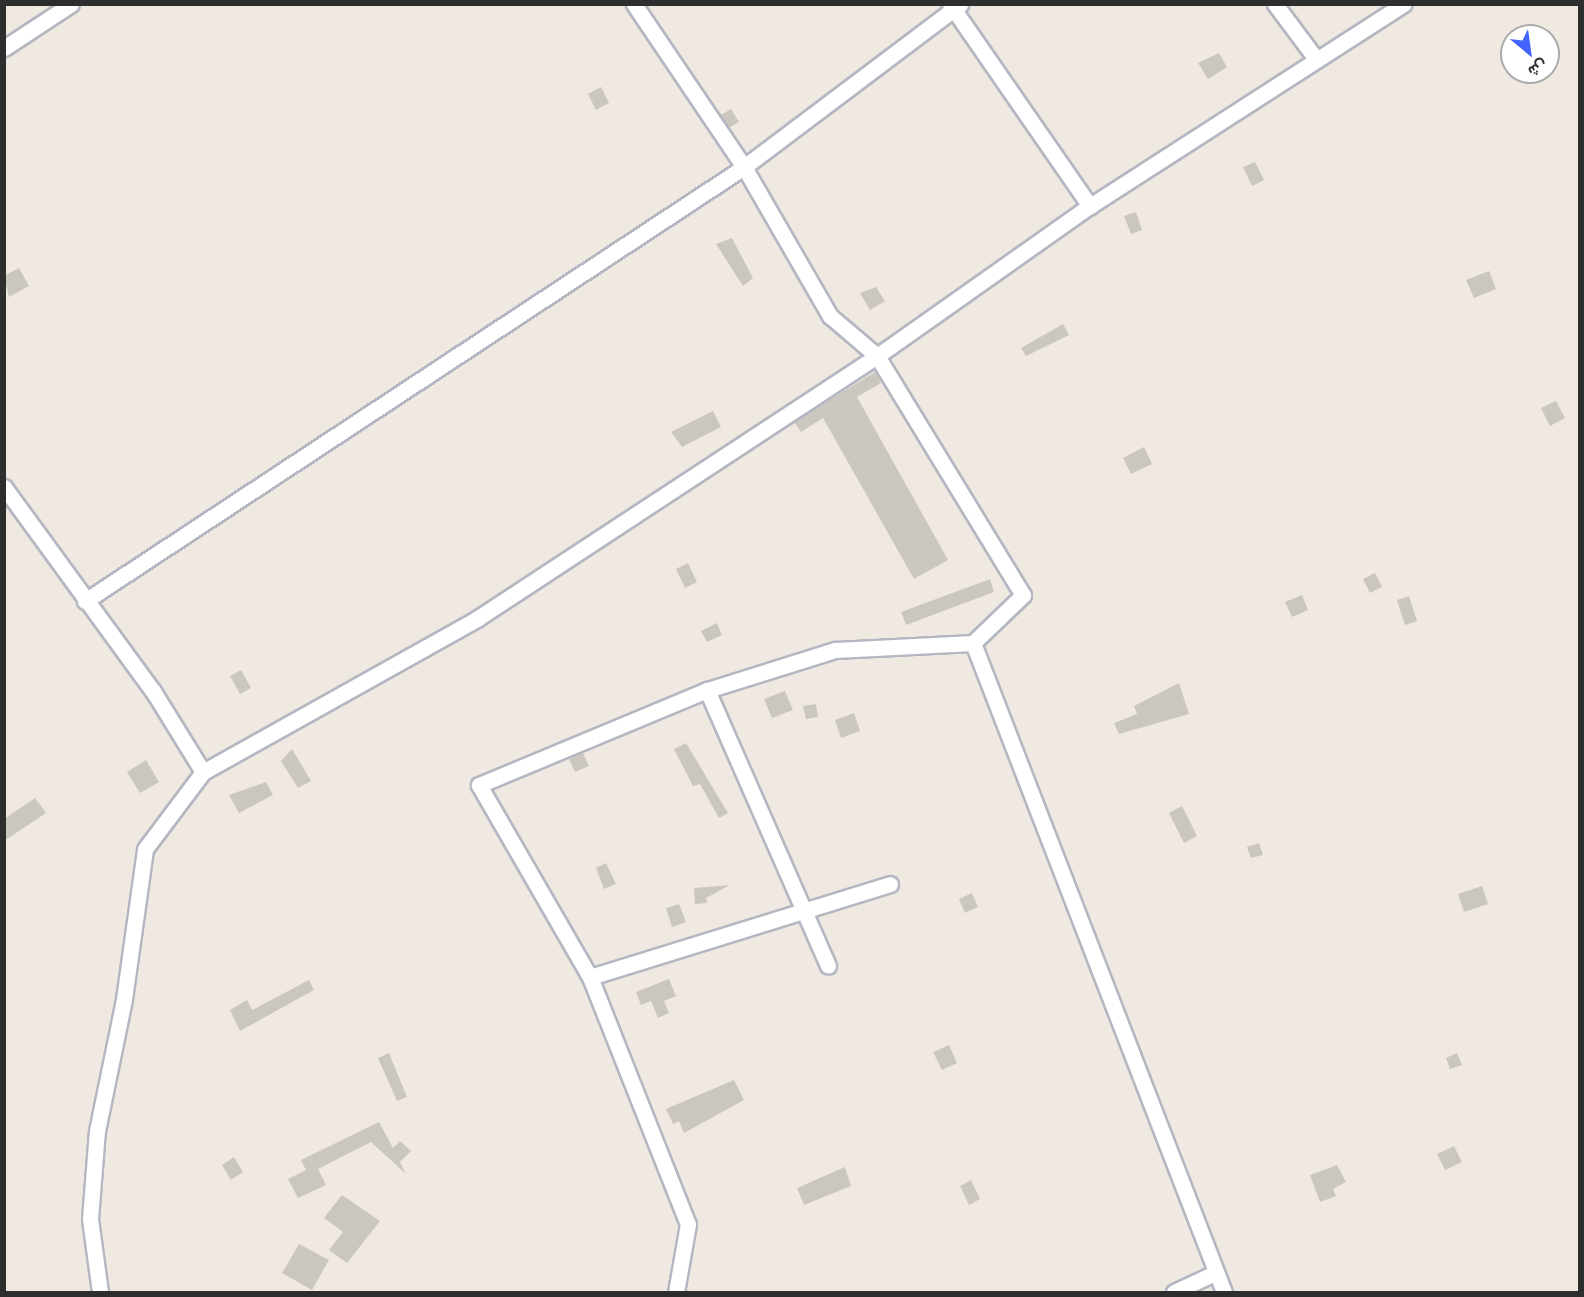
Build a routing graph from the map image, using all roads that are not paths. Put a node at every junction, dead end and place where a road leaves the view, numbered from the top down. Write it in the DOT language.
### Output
graph roads {
  1 [pos="71,4"];
  2 [pos="634,4"];
  3 [pos="1275,4"];
  4 [pos="1404,4"];
  5 [pos="954,6"];
  6 [pos="4,48"];
  7 [pos="1316,59"];
  8 [pos="744,167"];
  9 [pos="1090,206"];
  10 [pos="877,356"];
  11 [pos="4,488"];
  12 [pos="85,601"];
  13 [pos="973,643"];
  14 [pos="707,690"];
  15 [pos="203,772"];
  16 [pos="890,884"];
  17 [pos="800,912"];
  18 [pos="828,966"];
  19 [pos="590,977"];
  20 [pos="1215,1273"];
  21 [pos="99,1293"];
  22 [pos="676,1293"];
  23 [pos="1174,1293"];
  24 [pos="1224,1293"];
  1 -- 6 [label="street"];
  2 -- 8 [label="street"];
  3 -- 7 [label="street"];
  4 -- 7 [label="street"];
  5 -- 8 [label="street"];
  5 -- 9 [label="street"];
  7 -- 9 [label="street"];
  8 -- 10 [label="street"];
  8 -- 12 [label="street"];
  9 -- 10 [label="street"];
  10 -- 13 [label="street"];
  10 -- 15 [label="street"];
  11 -- 12 [label="street"];
  12 -- 15 [label="street"];
  13 -- 14 [label="street"];
  13 -- 20 [label="street"];
  14 -- 17 [label="street"];
  14 -- 19 [label="street"];
  15 -- 21 [label="street"];
  16 -- 17 [label="street"];
  17 -- 18 [label="street"];
  17 -- 19 [label="street"];
  19 -- 22 [label="street"];
  20 -- 23 [label="street"];
  20 -- 24 [label="street"];
}
